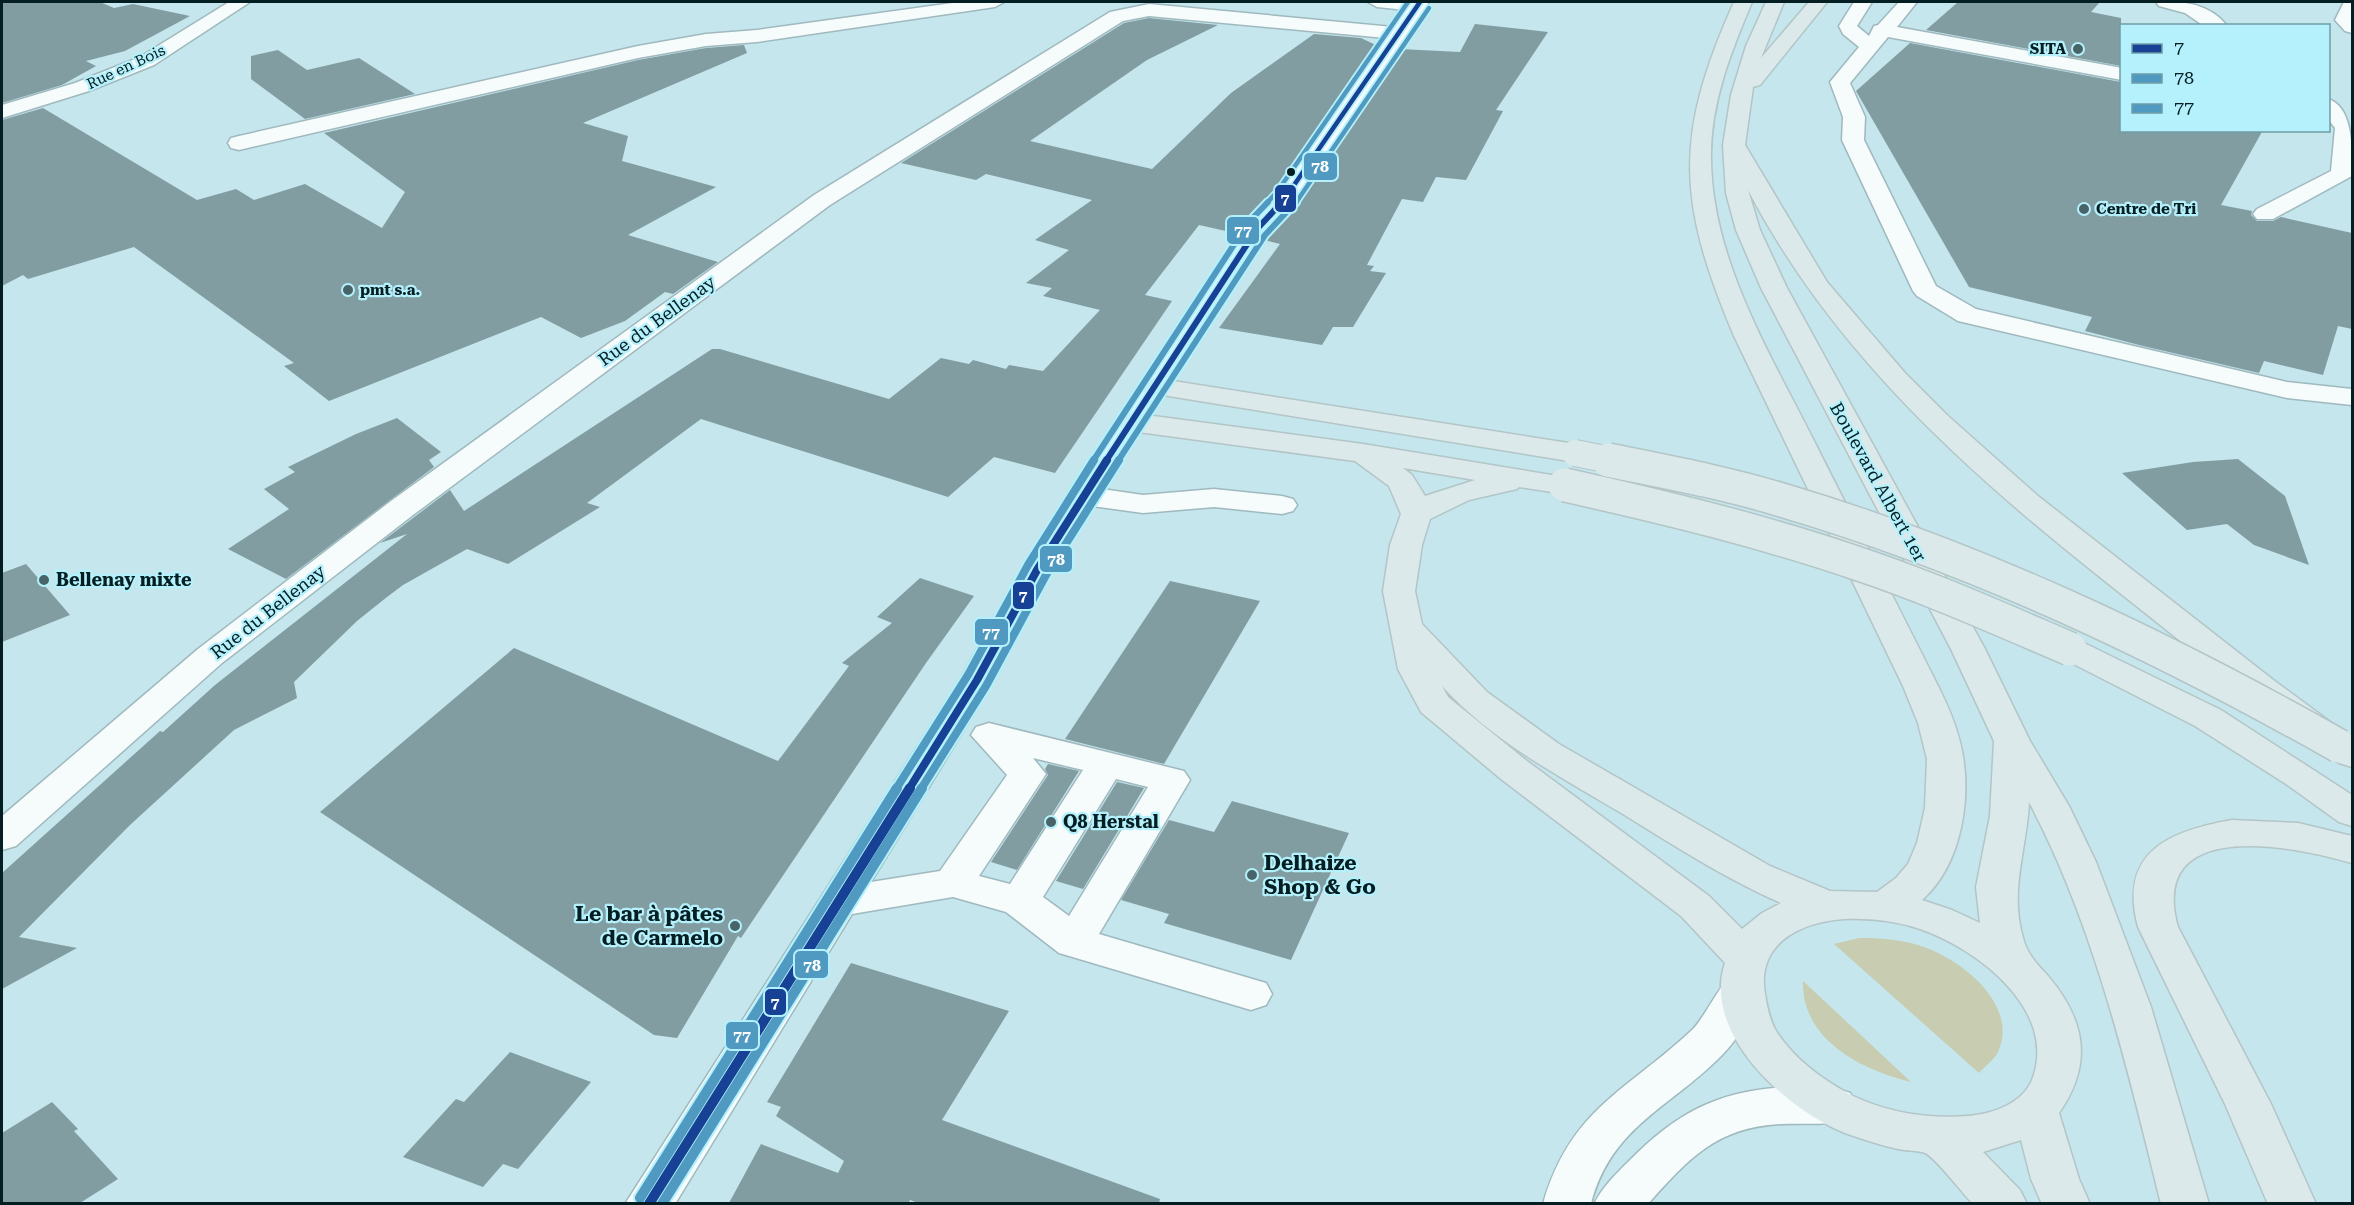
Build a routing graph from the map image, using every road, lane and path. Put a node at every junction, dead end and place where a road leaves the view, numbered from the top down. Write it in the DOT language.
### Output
graph roads {
  1 [pos="241,2"];
  2 [pos="995,2"];
  3 [pos="1377,2"];
  4 [pos="1775,2"];
  5 [pos="1818,2"];
  6 [pos="1863,2"];
  7 [pos="1908,2"];
  8 [pos="2165,2"];
  9 [pos="1419,3"];
  10 [pos="2352,3"];
  11 [pos="1740,4"];
  12 [pos="2215,24"];
  13 [pos="2352,27"];
  14 [pos="1398,33"];
  15 [pos="1875,37"];
  16 [pos="2120,74"];
  17 [pos="1743,91"];
  18 [pos="2330,107"];
  19 [pos="2,112"];
  20 [pos="239,143"];
  21 [pos="1736,144"];
  22 [pos="2347,182"];
  23 [pos="2265,214"];
  24 [pos="1154,386"];
  25 [pos="2352,397"];
  26 [pos="1131,422"];
  27 [pos="1363,453"];
  28 [pos="1532,479"];
  29 [pos="1083,496"];
  30 [pos="1282,505"];
  31 [pos="1416,514"];
  32 [pos="1407,627"];
  33 [pos="948,725"];
  34 [pos="993,736"];
  35 [pos="2012,741"];
  36 [pos="2346,751"];
  37 [pos="1106,764"];
  38 [pos="2352,813"];
  39 [pos="2,837"];
  40 [pos="2352,849"];
  41 [pos="954,883"];
  42 [pos="1020,901"];
  43 [pos="837,903"];
  44 [pos="1824,905"];
  45 [pos="1886,906"];
  46 [pos="1074,942"];
  47 [pos="2014,966"];
  48 [pos="1744,975"];
  49 [pos="1251,994"];
  50 [pos="1834,1106"];
  51 [pos="2035,1109"];
  52 [pos="1939,1136"];
  53 [pos="649,1203"];
  54 [pos="1567,1203"];
  55 [pos="1618,1203"];
  56 [pos="2003,1203"];
  57 [pos="2066,1203"];
  58 [pos="2185,1203"];
  59 [pos="2292,1203"];
  1 -- 19 [label="street, Rue en Bois"];
  2 -- 20 [label="street"];
  3 -- 9 [label="street"];
  4 -- 17 [label="main road, Boulevard Albert 1er"];
  5 -- 17 [label="main road"];
  6 -- 15 [label="street"];
  7 -- 15 [label="street"];
  8 -- 12 [label="street"];
  9 -- 14 [label="street"];
  10 -- 13 [label="street"];
  11 -- 45 [label="main road"];
  14 -- 24 [label="street"];
  14 -- 39 [label="street, Rue du Bellenay"];
  15 -- 16 [label="street"];
  15 -- 25 [label="street"];
  17 -- 21 [label="main road, Boulevard Albert 1er"];
  18 -- 22 [label="street"];
  21 -- 35 [label="main road, Boulevard Albert 1er"];
  21 -- 36 [label="main road, bridge"];
  22 -- 23 [label="street"];
  24 -- 26 [label="street"];
  24 -- 36 [label="main road, bridge"];
  26 -- 27 [label="main road"];
  26 -- 29 [label="street"];
  27 -- 28 [label="main road"];
  27 -- 31 [label="main road"];
  28 -- 31 [label="main road"];
  28 -- 38 [label="main road, bridge"];
  29 -- 30 [label="street"];
  29 -- 33 [label="street"];
  31 -- 32 [label="main road"];
  32 -- 44 [label="main road"];
  32 -- 48 [label="main road"];
  33 -- 34 [label="street"];
  33 -- 43 [label="street"];
  34 -- 37 [label="street"];
  34 -- 41 [label="street"];
  35 -- 47 [label="main road, Boulevard Albert 1er"];
  35 -- 58 [label="main road"];
  37 -- 42 [label="street"];
  37 -- 46 [label="street"];
  40 -- 59 [label="main road"];
  41 -- 42 [label="street"];
  41 -- 43 [label="street"];
  42 -- 46 [label="street"];
  43 -- 53 [label="street"];
  44 -- 45 [label="main road, Boulevard Albert 1er"];
  44 -- 48 [label="main road, Boulevard Albert 1er"];
  45 -- 47 [label="main road, Boulevard Albert 1er"];
  46 -- 49 [label="street"];
  47 -- 51 [label="main road, Boulevard Albert 1er"];
  48 -- 50 [label="main road, Boulevard Albert 1er"];
  48 -- 54 [label="street"];
  50 -- 52 [label="main road, Boulevard Albert 1er"];
  50 -- 55 [label="street"];
  51 -- 52 [label="main road, Boulevard Albert 1er"];
  51 -- 57 [label="main road"];
  52 -- 56 [label="main road"];
}
